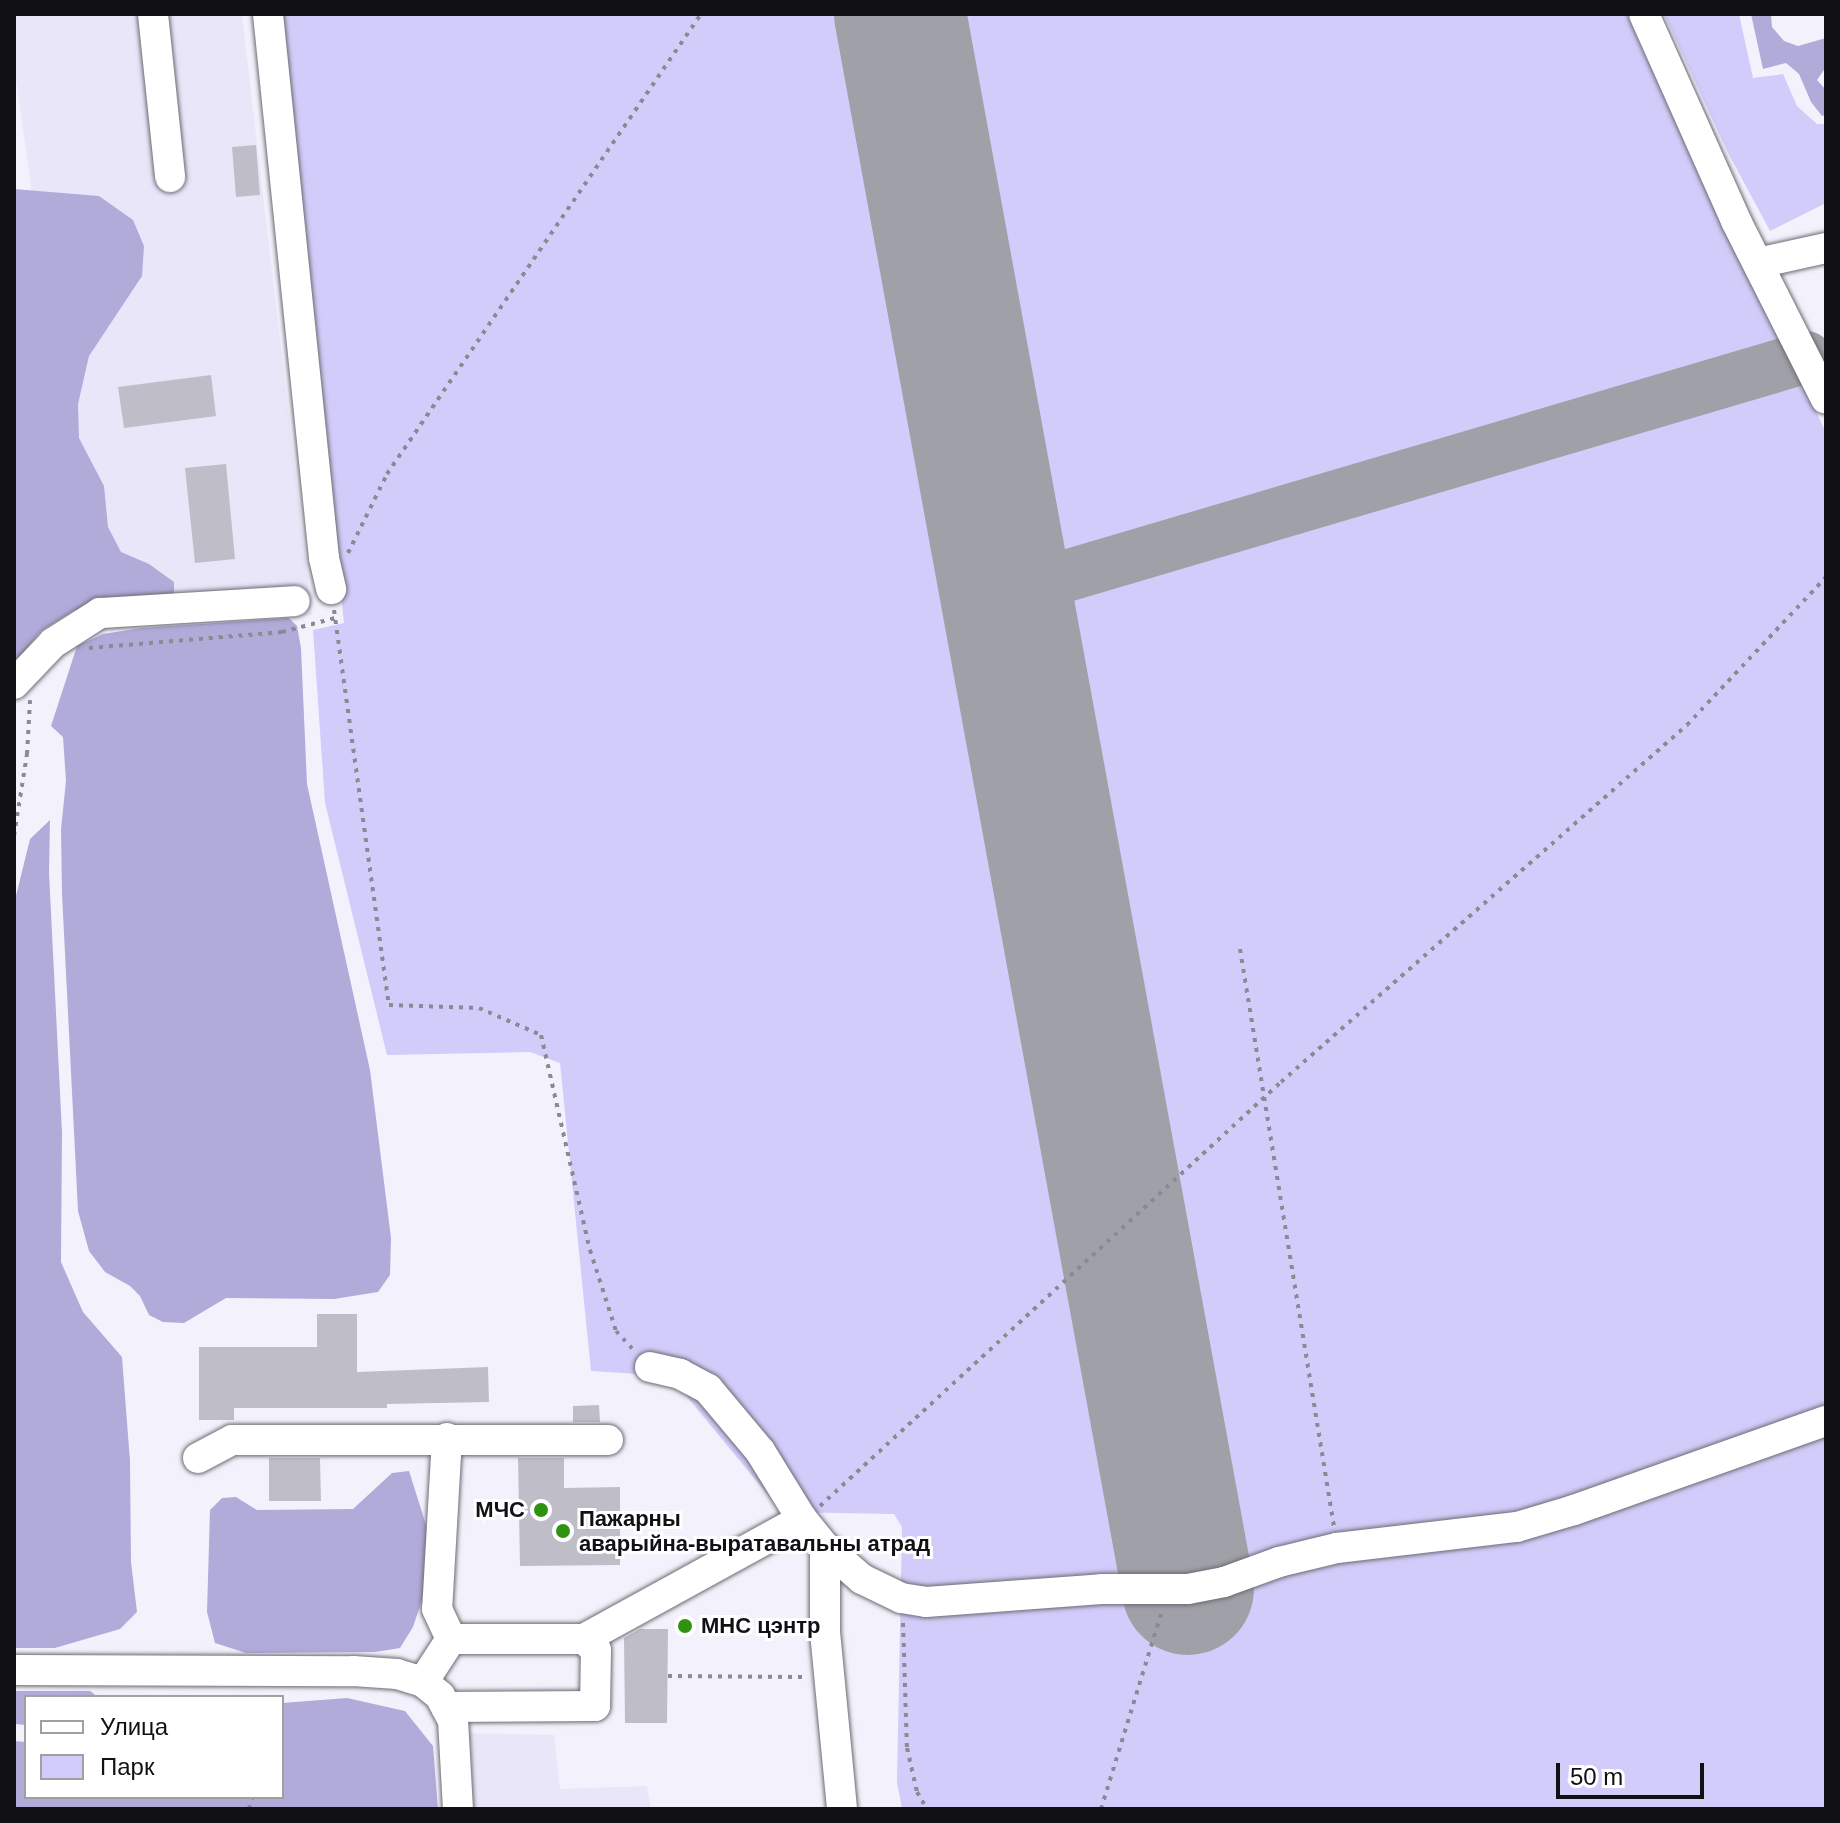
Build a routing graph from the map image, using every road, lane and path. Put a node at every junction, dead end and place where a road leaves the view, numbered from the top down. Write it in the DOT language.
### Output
graph roads {
  1 [pos="153,14"];
  2 [pos="268,14"];
  3 [pos="701,14"];
  4 [pos="1644,14"];
  5 [pos="170,177"];
  6 [pos="1826,248"];
  7 [pos="1758,263"];
  8 [pos="1823,381"];
  9 [pos="1826,577"];
  10 [pos="295,601"];
  11 [pos="333,604"];
  12 [pos="71,631"];
  13 [pos="22,691"];
  14 [pos="14,836"];
  15 [pos="1240,949"];
  16 [pos="1263,1099"];
  17 [pos="650,1367"];
  18 [pos="1826,1421"];
  19 [pos="447,1438"];
  20 [pos="608,1440"];
  21 [pos="198,1458"];
  22 [pos="802,1519"];
  23 [pos="825,1547"];
  24 [pos="1337,1548"];
  25 [pos="1169,1589"];
  26 [pos="901,1598"];
  27 [pos="451,1639"];
  28 [pos="584,1639"];
  29 [pos="14,1670"];
  30 [pos="668,1676"];
  31 [pos="829,1678"];
  32 [pos="423,1682"];
  33 [pos="446,1707"];
  34 [pos="458,1809"];
  35 [pos="842,1809"];
  36 [pos="927,1809"];
  37 [pos="1101,1809"];
  1 -- 5 [label="street"];
  2 -- 11 [label="street"];
  3 -- 11 [label="path"];
  4 -- 7 [label="street"];
  6 -- 7 [label="street"];
  7 -- 8 [label="street"];
  9 -- 16 [label="path"];
  10 -- 12 [label="street"];
  11 -- 12 [label="path"];
  11 -- 17 [label="path"];
  12 -- 13 [label="street"];
  13 -- 14 [label="path"];
  15 -- 16 [label="path"];
  16 -- 22 [label="path"];
  16 -- 24 [label="path"];
  17 -- 22 [label="street"];
  18 -- 24 [label="street"];
  19 -- 20 [label="street"];
  19 -- 21 [label="street"];
  19 -- 27 [label="street"];
  22 -- 23 [label="street"];
  22 -- 28 [label="street"];
  23 -- 26 [label="street"];
  23 -- 31 [label="street"];
  24 -- 25 [label="street"];
  25 -- 26 [label="street"];
  25 -- 37 [label="path"];
  26 -- 36 [label="path"];
  27 -- 28 [label="street"];
  27 -- 32 [label="street"];
  28 -- 33 [label="street"];
  29 -- 32 [label="street"];
  30 -- 31 [label="path"];
  31 -- 35 [label="street"];
  32 -- 33 [label="street"];
  33 -- 34 [label="street"];
}
